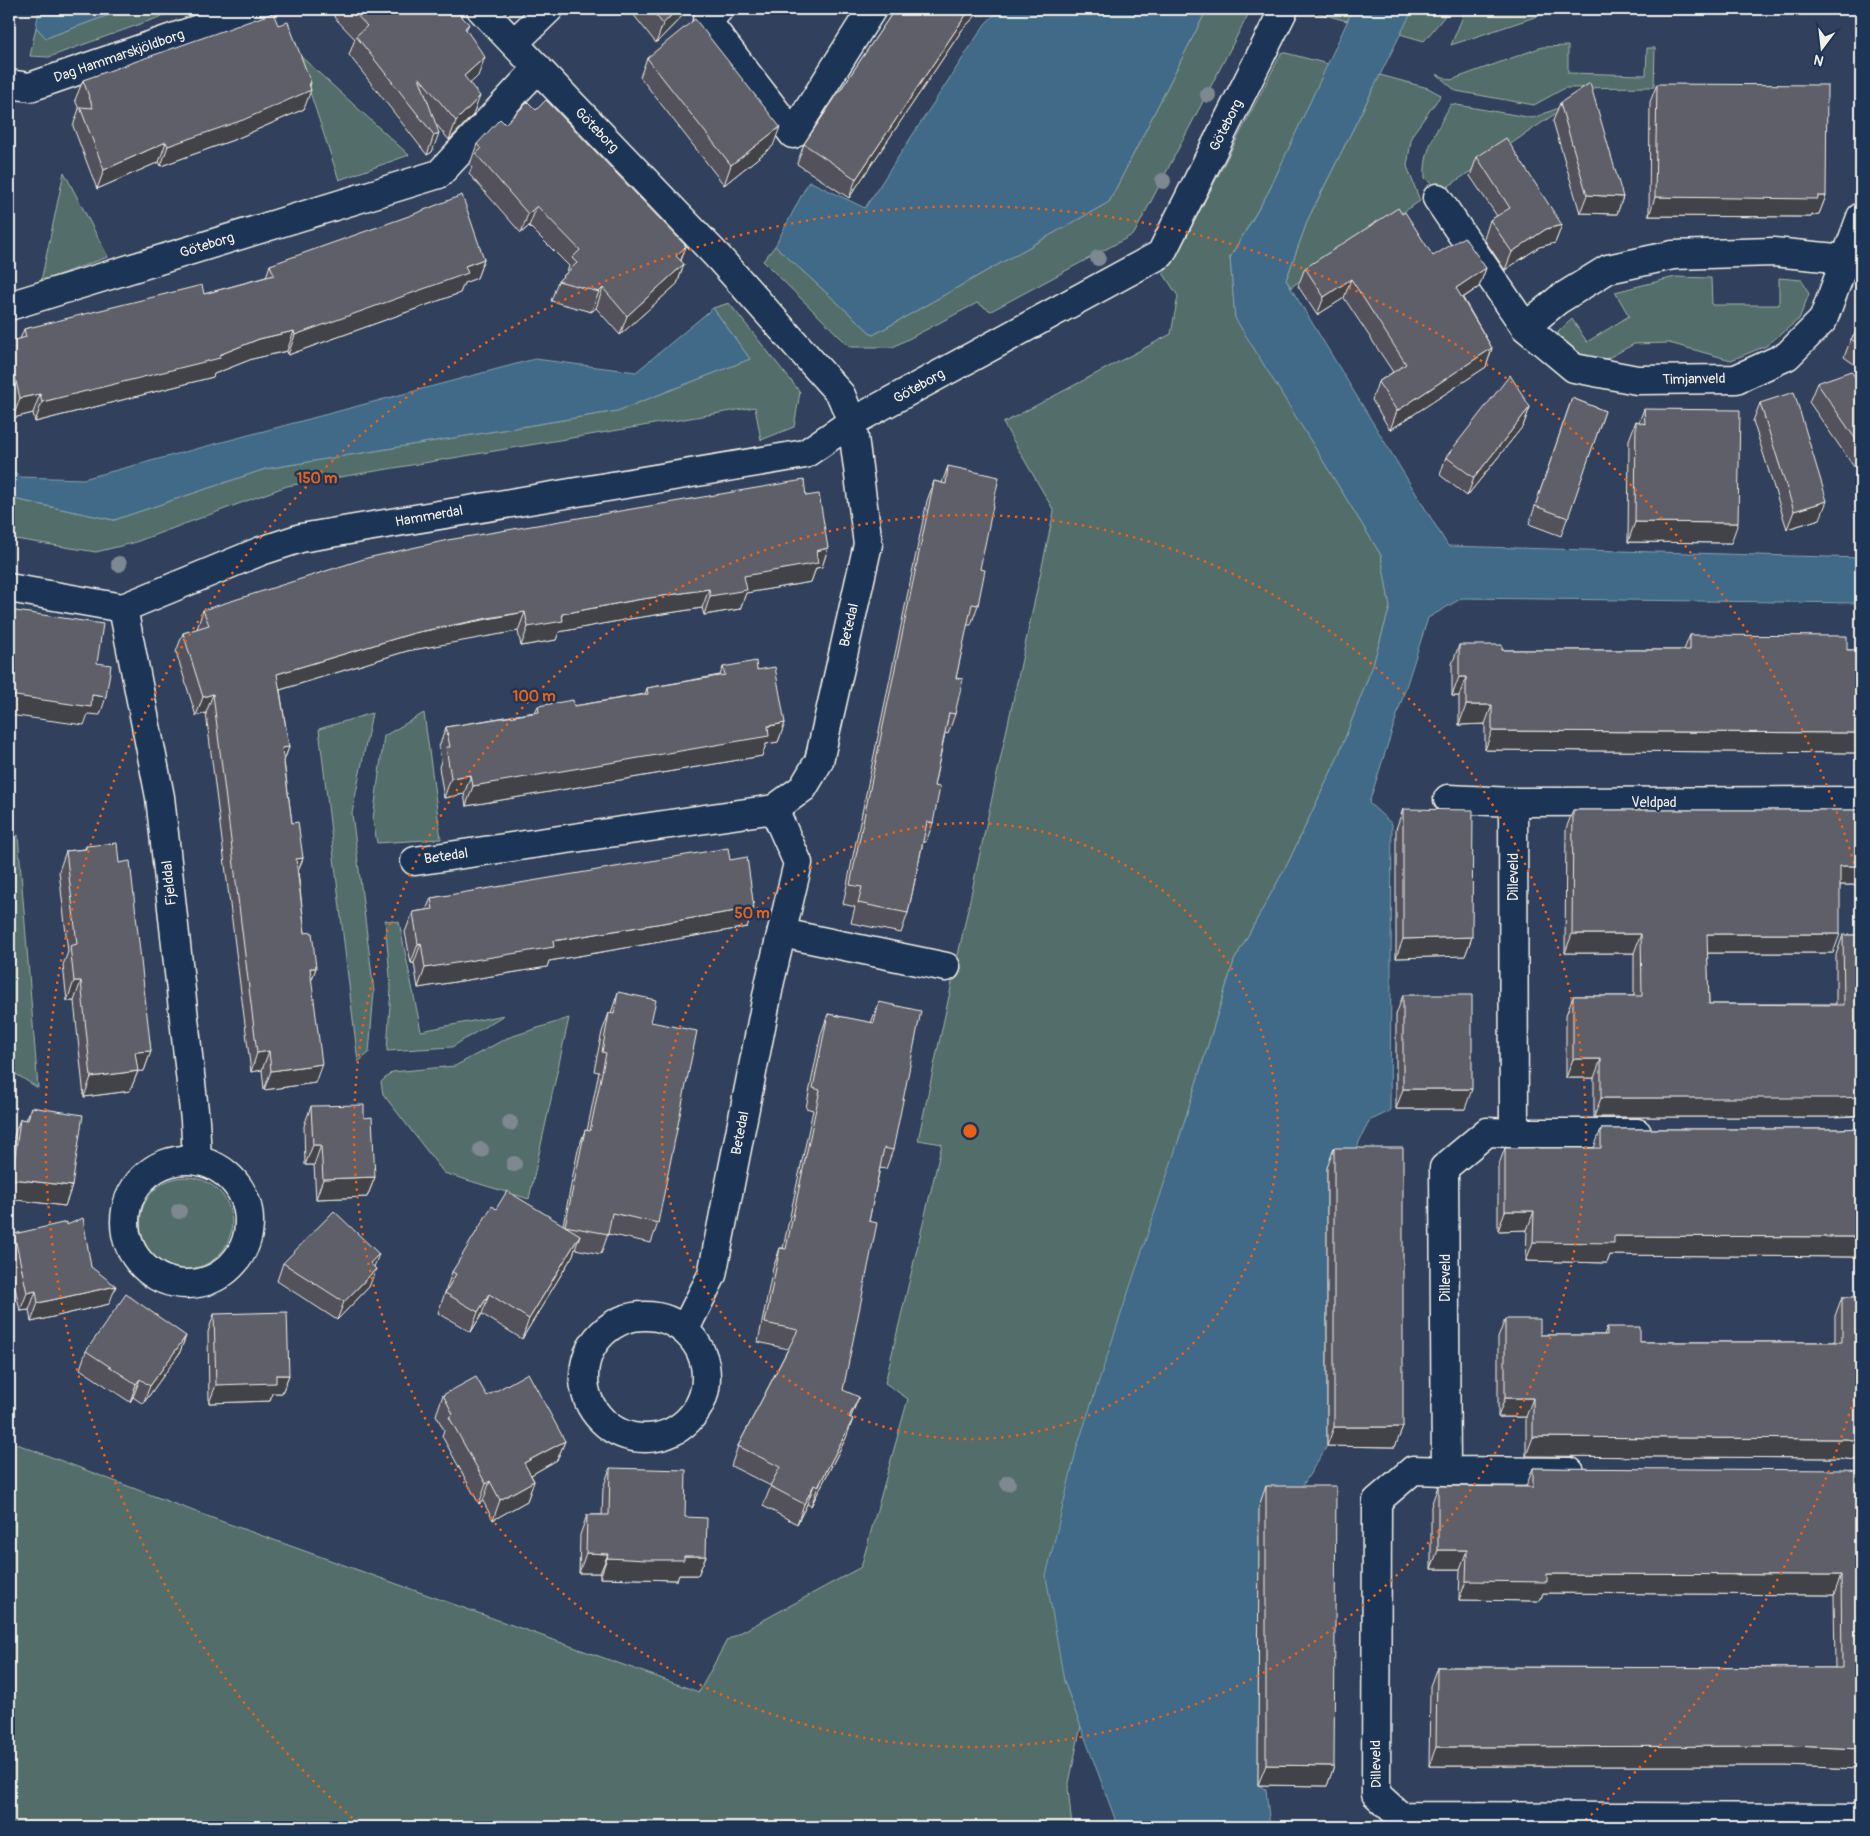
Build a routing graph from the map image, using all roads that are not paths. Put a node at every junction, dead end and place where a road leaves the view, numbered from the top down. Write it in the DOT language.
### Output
graph roads {
  1 [pos="257,9"];
  2 [pos="481,9"];
  3 [pos="548,9"];
  4 [pos="719,9"];
  5 [pos="872,9"];
  6 [pos="1284,9"];
  7 [pos="514,43"];
  8 [pos="538,68"];
  9 [pos="9,84"];
  10 [pos="1437,198"];
  11 [pos="1861,217"];
  12 [pos="1846,259"];
  13 [pos="9,306"];
  14 [pos="1525,327"];
  15 [pos="852,422"];
  16 [pos="9,588"];
  17 [pos="124,608"];
  18 [pos="1448,799"];
  19 [pos="1861,801"];
  20 [pos="1513,802"];
  21 [pos="774,809"];
  22 [pos="415,861"];
  23 [pos="782,933"];
  24 [pos="946,968"];
  25 [pos="1514,1133"];
  26 [pos="1664,1133"];
  27 [pos="197,1160"];
  28 [pos="685,1329"];
  29 [pos="1446,1471"];
  30 [pos="1594,1472"];
  31 [pos="1861,1818"];
  1 -- 9 [label="street, Dag Hammarskjöldborg"];
  2 -- 7 [label="street, Göteborg"];
  3 -- 7 [label="street"];
  4 -- 5 [label="street"];
  6 -- 15 [label="street, Göteborg"];
  7 -- 8 [label="street, Göteborg"];
  8 -- 13 [label="street, Göteborg"];
  8 -- 15 [label="street, Göteborg"];
  10 -- 14 [label="street, Timjanveld"];
  11 -- 12 [label="street, Timjanveld"];
  12 -- 14 [label="street"];
  12 -- 14 [label="street, Timjanveld"];
  15 -- 17 [label="street, Hammerdal"];
  15 -- 21 [label="street, Betedal"];
  16 -- 17 [label="street"];
  17 -- 27 [label="street, Fjelddal"];
  18 -- 20 [label="street, Veldpad"];
  19 -- 20 [label="street, Veldpad"];
  20 -- 25 [label="street, Dilleveld"];
  21 -- 22 [label="street, Betedal"];
  21 -- 23 [label="street, Betedal"];
  23 -- 24 [label="street"];
  23 -- 28 [label="street, Betedal"];
  25 -- 26 [label="street, Dilleveld"];
  25 -- 29 [label="street, Dilleveld"];
  27 -- 27 [label="street"];
  28 -- 28 [label="street"];
  29 -- 30 [label="street, Dilleveld"];
  29 -- 31 [label="street, Dilleveld"];
}
